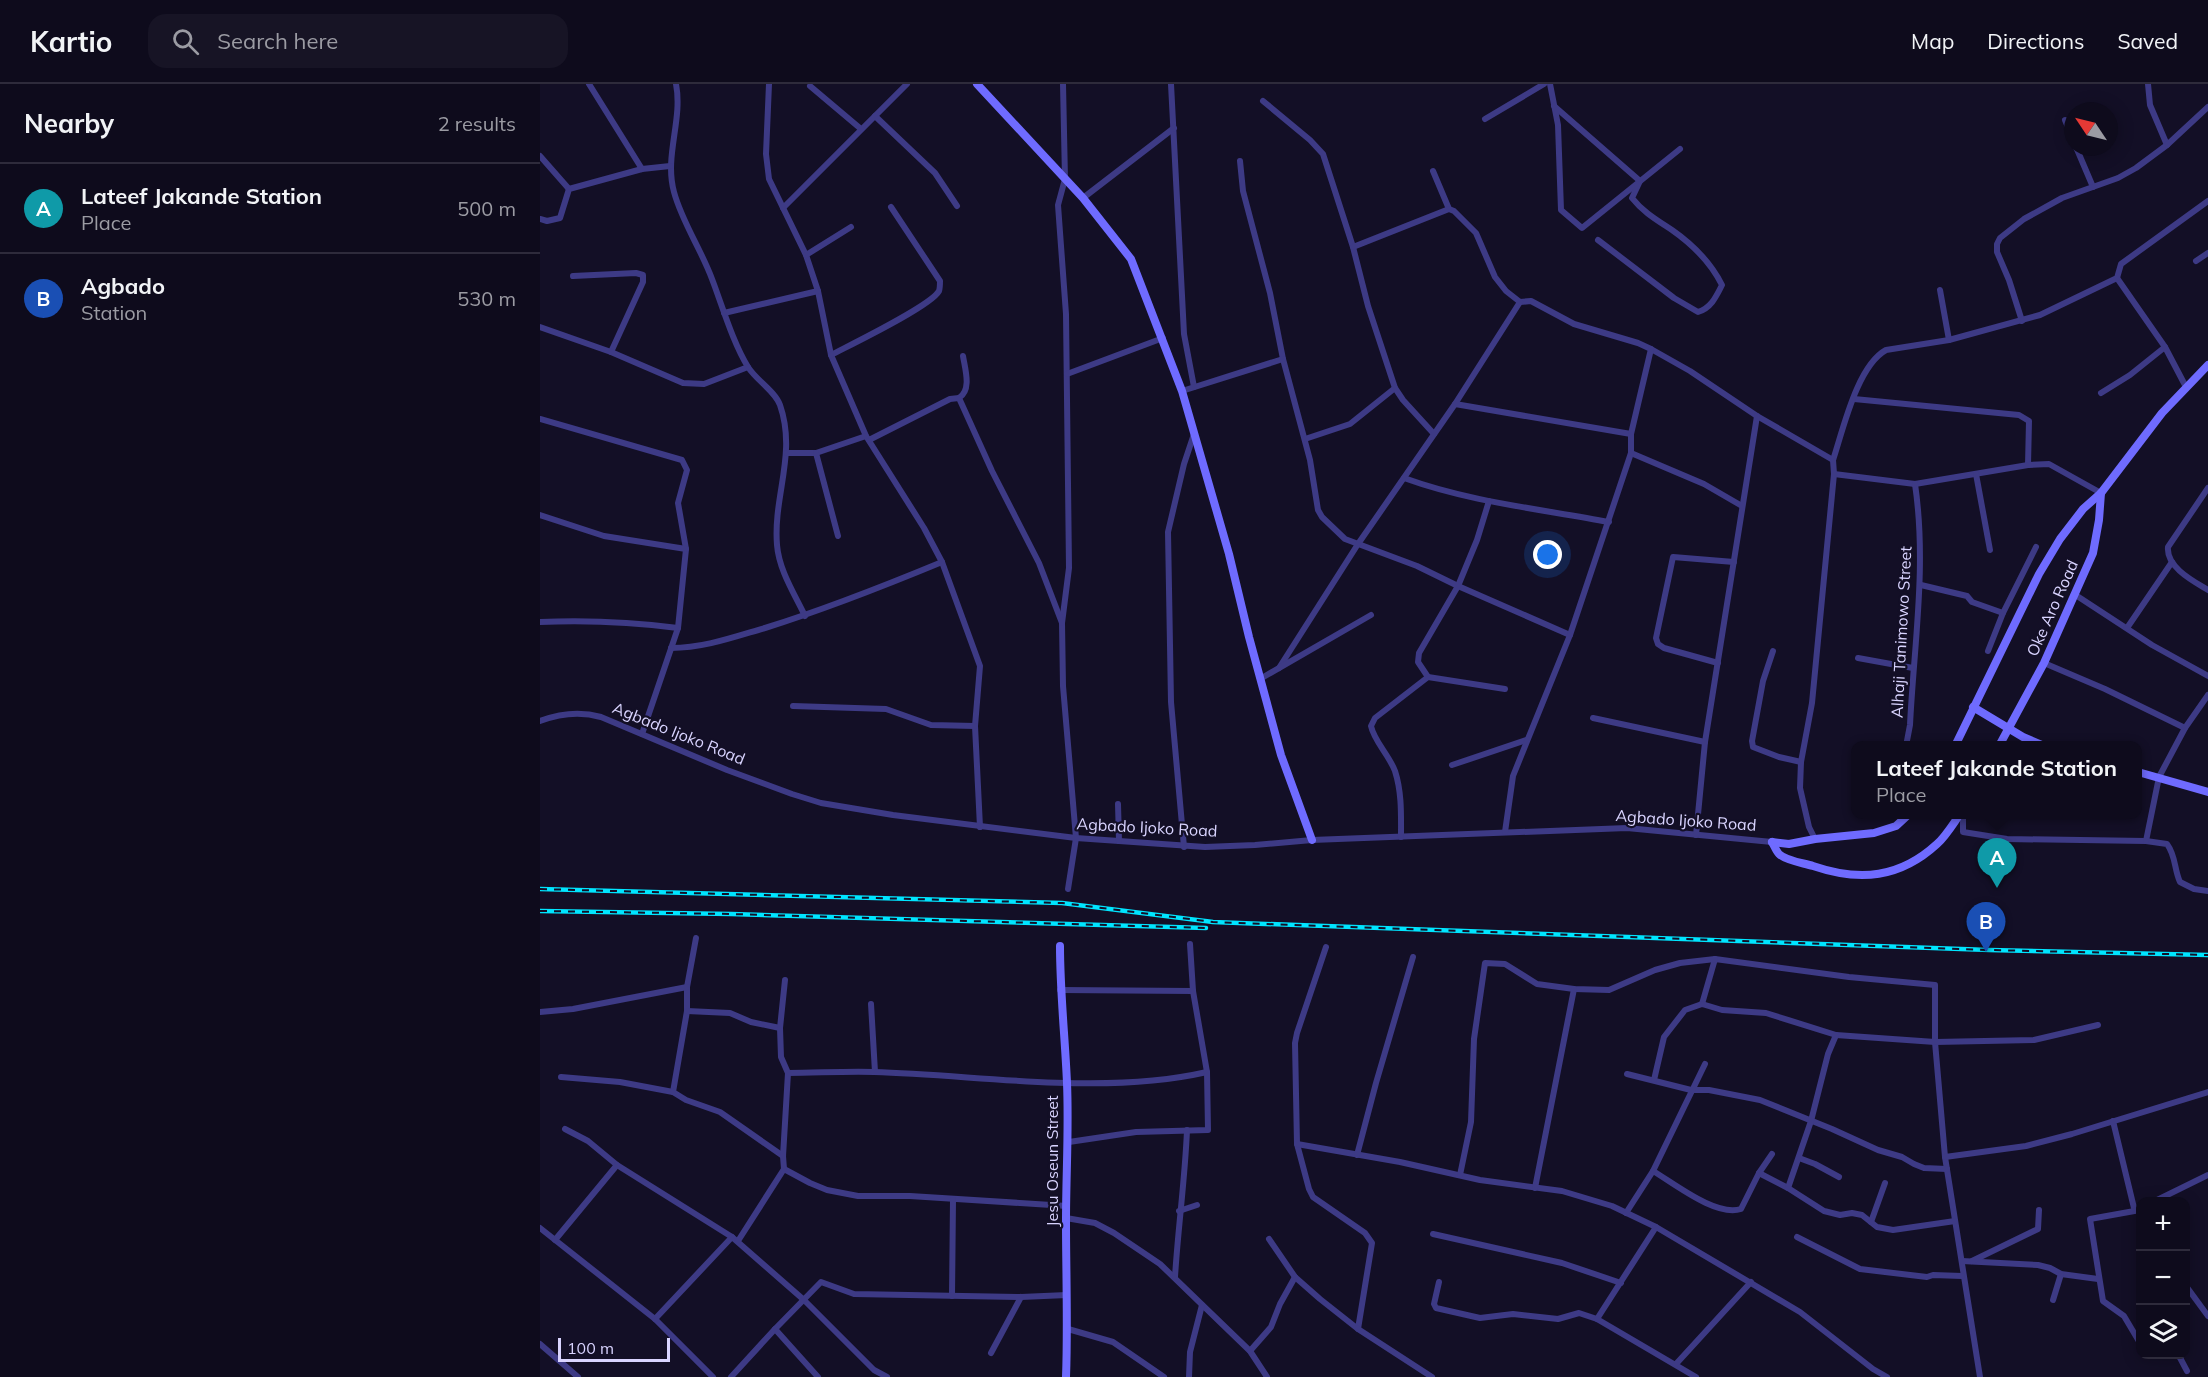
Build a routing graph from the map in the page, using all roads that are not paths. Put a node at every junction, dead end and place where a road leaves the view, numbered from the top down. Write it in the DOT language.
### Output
graph roads {
  1 [pos="589,84"];
  2 [pos="676,84"];
  3 [pos="769,84"];
  4 [pos="907,84"];
  5 [pos="977,84"];
  6 [pos="1063,84"];
  7 [pos="1171,84"];
  8 [pos="1544,84"];
  9 [pos="1550,84"];
  10 [pos="2148,84"];
  11 [pos="810,86"];
  12 [pos="1263,101"];
  13 [pos="1554,106"];
  14 [pos="2208,107"];
  15 [pos="875,116"];
  16 [pos="1485,119"];
  17 [pos="1174,128"];
  18 [pos="861,129"];
  19 [pos="2167,145"];
  20 [pos="1680,149"];
  21 [pos="540,156"];
  22 [pos="2080,156"];
  23 [pos="1240,161"];
  24 [pos="670,166"];
  25 [pos="642,168"];
  26 [pos="1433,171"];
  27 [pos="1065,179"];
  28 [pos="1640,181"];
  29 [pos="2093,187"];
  30 [pos="569,189"];
  31 [pos="1083,198"];
  32 [pos="2208,201"];
  33 [pos="957,206"];
  34 [pos="891,207"];
  35 [pos="783,208"];
  36 [pos="1449,209"];
  37 [pos="540,219"];
  38 [pos="851,227"];
  39 [pos="1598,240"];
  40 [pos="1353,247"];
  41 [pos="2208,253"];
  42 [pos="806,255"];
  43 [pos="2196,261"];
  44 [pos="573,276"];
  45 [pos="2117,278"];
  46 [pos="1940,290"];
  47 [pos="818,291"];
  48 [pos="1520,302"];
  49 [pos="724,313"];
  50 [pos="2022,321"];
  51 [pos="540,327"];
  52 [pos="1162,338"];
  53 [pos="1949,340"];
  54 [pos="2165,347"];
  55 [pos="1651,349"];
  56 [pos="611,352"];
  57 [pos="831,355"];
  58 [pos="963,356"];
  59 [pos="1283,359"];
  60 [pos="2208,365"];
  61 [pos="748,367"];
  62 [pos="1067,374"];
  63 [pos="1194,387"];
  64 [pos="2186,387"];
  65 [pos="1395,388"];
  66 [pos="1182,392"];
  67 [pos="2101,393"];
  68 [pos="959,398"];
  69 [pos="1854,399"];
  70 [pos="1455,404"];
  71 [pos="1757,416"];
  72 [pos="540,419"];
  73 [pos="1194,433"];
  74 [pos="1434,434"];
  75 [pos="1631,434"];
  76 [pos="868,438"];
  77 [pos="1305,440"];
  78 [pos="787,453"];
  79 [pos="816,453"];
  80 [pos="1631,453"];
  81 [pos="1833,460"];
  82 [pos="2028,465"];
  83 [pos="1834,474"];
  84 [pos="1976,474"];
  85 [pos="1404,478"];
  86 [pos="1915,484"];
  87 [pos="2208,488"];
  88 [pos="2101,493"];
  89 [pos="1489,501"];
  90 [pos="1742,506"];
  91 [pos="540,515"];
  92 [pos="1609,522"];
  93 [pos="838,536"];
  94 [pos="1358,544"];
  95 [pos="2036,547"];
  96 [pos="686,549"];
  97 [pos="1990,550"];
  98 [pos="942,562"];
  99 [pos="1734,562"];
  100 [pos="2172,562"];
  101 [pos="1920,585"];
  102 [pos="1458,586"];
  103 [pos="2208,590"];
  104 [pos="2074,594"];
  105 [pos="2003,613"];
  106 [pos="1371,615"];
  107 [pos="805,616"];
  108 [pos="540,622"];
  109 [pos="1062,623"];
  110 [pos="678,628"];
  111 [pos="2127,628"];
  112 [pos="1570,635"];
  113 [pos="671,648"];
  114 [pos="1773,651"];
  115 [pos="1988,651"];
  116 [pos="1858,658"];
  117 [pos="1718,663"];
  118 [pos="2044,663"];
  119 [pos="1279,668"];
  120 [pos="1913,668"];
  121 [pos="2208,676"];
  122 [pos="1428,677"];
  123 [pos="1260,679"];
  124 [pos="1505,689"];
  125 [pos="2208,695"];
  126 [pos="794,706"];
  127 [pos="1973,707"];
  128 [pos="1593,718"];
  129 [pos="540,721"];
  130 [pos="975,726"];
  131 [pos="2185,728"];
  132 [pos="2009,729"];
  133 [pos="642,734"];
  134 [pos="1526,740"];
  135 [pos="1907,741"];
  136 [pos="1957,741"];
  137 [pos="2003,741"];
  138 [pos="2034,741"];
  139 [pos="1705,742"];
  140 [pos="1801,762"];
  141 [pos="1452,765"];
  142 [pos="2142,773"];
  143 [pos="2159,777"];
  144 [pos="2208,792"];
  145 [pos="1118,804"];
  146 [pos="1904,819"];
  147 [pos="1957,819"];
  148 [pos="1962,819"];
  149 [pos="980,827"];
  150 [pos="1505,832"];
  151 [pos="1696,835"];
  152 [pos="1401,837"];
  153 [pos="1076,838"];
  154 [pos="1815,839"];
  155 [pos="1312,840"];
  156 [pos="1119,841"];
  157 [pos="2146,841"];
  158 [pos="1772,842"];
  159 [pos="1184,847"];
  160 [pos="1068,889"];
  161 [pos="2208,891"];
  162 [pos="696,938"];
  163 [pos="1190,944"];
  164 [pos="1060,946"];
  165 [pos="1326,947"];
  166 [pos="1413,957"];
  167 [pos="1715,959"];
  168 [pos="785,980"];
  169 [pos="687,987"];
  170 [pos="1574,989"];
  171 [pos="1060,990"];
  172 [pos="1193,991"];
  173 [pos="871,1004"];
  174 [pos="1702,1004"];
  175 [pos="687,1011"];
  176 [pos="540,1012"];
  177 [pos="2098,1025"];
  178 [pos="780,1028"];
  179 [pos="1836,1035"];
  180 [pos="1935,1042"];
  181 [pos="1705,1064"];
  182 [pos="875,1072"];
  183 [pos="1207,1072"];
  184 [pos="788,1073"];
  185 [pos="1627,1074"];
  186 [pos="561,1077"];
  187 [pos="1654,1080"];
  188 [pos="1067,1082"];
  189 [pos="1691,1090"];
  190 [pos="673,1092"];
  191 [pos="2208,1092"];
  192 [pos="1811,1121"];
  193 [pos="2113,1121"];
  194 [pos="565,1129"];
  195 [pos="1187,1130"];
  196 [pos="1069,1142"];
  197 [pos="1297,1144"];
  198 [pos="1772,1154"];
  199 [pos="1357,1155"];
  200 [pos="783,1156"];
  201 [pos="1945,1157"];
  202 [pos="1799,1158"];
  203 [pos="617,1165"];
  204 [pos="784,1169"];
  205 [pos="1947,1169"];
  206 [pos="1653,1171"];
  207 [pos="1759,1173"];
  208 [pos="1460,1175"];
  209 [pos="2208,1175"];
  210 [pos="1839,1177"];
  211 [pos="1885,1184"];
  212 [pos="1535,1188"];
  213 [pos="1788,1188"];
  214 [pos="2163,1197"];
  215 [pos="953,1200"];
  216 [pos="1197,1205"];
  217 [pos="1066,1206"];
  218 [pos="2136,1209"];
  219 [pos="2039,1210"];
  220 [pos="1179,1211"];
  221 [pos="1626,1213"];
  222 [pos="2136,1213"];
  223 [pos="1066,1218"];
  224 [pos="1955,1221"];
  225 [pos="1871,1222"];
  226 [pos="1656,1227"];
  227 [pos="540,1228"];
  228 [pos="1433,1234"];
  229 [pos="1797,1237"];
  230 [pos="735,1239"];
  231 [pos="1269,1239"];
  232 [pos="555,1240"];
  233 [pos="1962,1261"];
  234 [pos="1972,1261"];
  235 [pos="2061,1274"];
  236 [pos="1962,1276"];
  237 [pos="1175,1277"];
  238 [pos="1295,1277"];
  239 [pos="2098,1278"];
  240 [pos="1439,1282"];
  241 [pos="1751,1282"];
  242 [pos="1621,1283"];
  243 [pos="2190,1291"];
  244 [pos="1067,1295"];
  245 [pos="952,1296"];
  246 [pos="1021,1297"];
  247 [pos="804,1300"];
  248 [pos="2053,1300"];
  249 [pos="1202,1305"];
  250 [pos="2208,1316"];
  251 [pos="655,1319"];
  252 [pos="1597,1319"];
  253 [pos="775,1329"];
  254 [pos="1068,1329"];
  255 [pos="1358,1329"];
  256 [pos="2136,1336"];
  257 [pos="540,1344"];
  258 [pos="1250,1352"];
  259 [pos="991,1353"];
  260 [pos="2181,1359"];
  261 [pos="1676,1364"];
  262 [pos="2187,1371"];
  263 [pos="578,1377"];
  264 [pos="713,1377"];
  265 [pos="731,1377"];
  266 [pos="818,1377"];
  267 [pos="887,1377"];
  268 [pos="1066,1377"];
  269 [pos="1164,1377"];
  270 [pos="1189,1377"];
  271 [pos="1267,1377"];
  272 [pos="1432,1377"];
  273 [pos="1696,1377"];
  274 [pos="1887,1377"];
  275 [pos="1980,1377"];
  1 -- 25 [label="street"];
  2 -- 24 [label="street"];
  3 -- 35 [label="street"];
  4 -- 15 [label="street"];
  5 -- 27 [label="main road"];
  6 -- 27 [label="street"];
  7 -- 17 [label="street"];
  8 -- 16 [label="street"];
  9 -- 13 [label="street"];
  10 -- 19 [label="street"];
  11 -- 18 [label="street"];
  12 -- 40 [label="street"];
  13 -- 28 [label="street"];
  13 -- 28 [label="street"];
  14 -- 19 [label="street"];
  15 -- 18 [label="street"];
  15 -- 33 [label="street"];
  17 -- 31 [label="street"];
  17 -- 63 [label="street"];
  18 -- 35 [label="street"];
  19 -- 29 [label="street"];
  20 -- 28 [label="street"];
  21 -- 30 [label="street"];
  22 -- 29 [label="street"];
  23 -- 59 [label="street"];
  24 -- 25 [label="street"];
  24 -- 49 [label="street"];
  25 -- 30 [label="street"];
  26 -- 36 [label="street"];
  27 -- 31 [label="main road"];
  27 -- 62 [label="street"];
  28 -- 39 [label="street"];
  29 -- 50 [label="street"];
  30 -- 37 [label="street"];
  31 -- 52 [label="main road"];
  32 -- 45 [label="street"];
  34 -- 57 [label="street"];
  35 -- 42 [label="street"];
  36 -- 40 [label="street"];
  36 -- 48 [label="street"];
  38 -- 42 [label="street"];
  40 -- 65 [label="street"];
  41 -- 43 [label="street"];
  42 -- 47 [label="street"];
  44 -- 56 [label="street"];
  45 -- 50 [label="street"];
  45 -- 54 [label="street"];
  46 -- 53 [label="street"];
  47 -- 49 [label="street"];
  47 -- 57 [label="street"];
  48 -- 55 [label="street"];
  48 -- 70 [label="street"];
  49 -- 61 [label="street"];
  50 -- 53 [label="street"];
  51 -- 56 [label="street"];
  52 -- 62 [label="street"];
  52 -- 66 [label="main road"];
  53 -- 69 [label="street"];
  54 -- 64 [label="street"];
  54 -- 67 [label="street"];
  55 -- 71 [label="street"];
  55 -- 75 [label="street"];
  56 -- 61 [label="street"];
  57 -- 76 [label="street"];
  58 -- 68 [label="street"];
  59 -- 63 [label="street"];
  59 -- 77 [label="street"];
  60 -- 64 [label="main road, Oke Aro Road"];
  61 -- 78 [label="street"];
  62 -- 109 [label="street"];
  63 -- 66 [label="street"];
  64 -- 88 [label="main road, Oke Aro Road"];
  65 -- 74 [label="street"];
  65 -- 77 [label="street"];
  66 -- 73 [label="main road"];
  68 -- 76 [label="street"];
  68 -- 109 [label="street"];
  69 -- 81 [label="street"];
  69 -- 82 [label="street"];
  70 -- 74 [label="street"];
  70 -- 75 [label="street"];
  71 -- 81 [label="street"];
  71 -- 90 [label="street"];
  72 -- 96 [label="street"];
  73 -- 123 [label="main road"];
  73 -- 159 [label="street"];
  74 -- 85 [label="street"];
  75 -- 80 [label="street"];
  76 -- 79 [label="street"];
  76 -- 98 [label="street"];
  77 -- 94 [label="street"];
  78 -- 79 [label="street"];
  78 -- 107 [label="street"];
  79 -- 93 [label="street"];
  80 -- 90 [label="street"];
  80 -- 92 [label="street"];
  81 -- 83 [label="street"];
  82 -- 84 [label="street"];
  82 -- 88 [label="street"];
  83 -- 86 [label="street"];
  83 -- 140 [label="street"];
  84 -- 86 [label="street"];
  84 -- 97 [label="street"];
  85 -- 89 [label="street"];
  85 -- 94 [label="street"];
  86 -- 101 [label="street, Alhaji Tanimowo Street"];
  87 -- 100 [label="street"];
  88 -- 104 [label="main road, Oke Aro Road"];
  88 -- 127 [label="main road, Oke Aro Road"];
  89 -- 92 [label="street"];
  89 -- 102 [label="street"];
  90 -- 99 [label="street"];
  91 -- 96 [label="street"];
  92 -- 112 [label="street"];
  94 -- 102 [label="street"];
  94 -- 119 [label="street"];
  95 -- 105 [label="street"];
  96 -- 110 [label="street"];
  98 -- 107 [label="street"];
  98 -- 130 [label="street"];
  99 -- 117 [label="street"];
  99 -- 117 [label="street"];
  100 -- 103 [label="street"];
  100 -- 111 [label="street"];
  101 -- 105 [label="street"];
  101 -- 120 [label="street, Alhaji Tanimowo Street"];
  102 -- 112 [label="street"];
  102 -- 122 [label="street"];
  104 -- 111 [label="street"];
  104 -- 118 [label="main road, Oke Aro Road"];
  105 -- 115 [label="street"];
  106 -- 119 [label="street"];
  107 -- 113 [label="street"];
  108 -- 110 [label="street"];
  109 -- 153 [label="street"];
  110 -- 113 [label="street"];
  111 -- 121 [label="street"];
  112 -- 134 [label="street"];
  113 -- 133 [label="street"];
  114 -- 140 [label="street"];
  116 -- 120 [label="street"];
  117 -- 139 [label="street"];
  118 -- 131 [label="street"];
  118 -- 132 [label="main road, Oke Aro Road"];
  119 -- 123 [label="street"];
  120 -- 135 [label="street, Alhaji Tanimowo Street"];
  122 -- 124 [label="street"];
  122 -- 152 [label="street"];
  123 -- 155 [label="main road"];
  125 -- 131 [label="street"];
  126 -- 130 [label="street"];
  127 -- 132 [label="main road"];
  127 -- 136 [label="main road"];
  128 -- 139 [label="street"];
  129 -- 133 [label="street, Agbado Ijoko Road"];
  130 -- 149 [label="street"];
  131 -- 143 [label="street"];
  132 -- 137 [label="main road"];
  132 -- 138 [label="main road"];
  133 -- 149 [label="street, Agbado Ijoko Road"];
  134 -- 141 [label="street"];
  134 -- 150 [label="street"];
  139 -- 151 [label="street"];
  140 -- 154 [label="street"];
  142 -- 143 [label="main road"];
  143 -- 144 [label="main road"];
  143 -- 157 [label="street"];
  145 -- 156 [label="street"];
  146 -- 154 [label="main road, Agbado Ijoko Road"];
  147 -- 158 [label="main road, Agbado Ijoko Road"];
  148 -- 157 [label="street"];
  149 -- 153 [label="street, Agbado Ijoko Road"];
  150 -- 151 [label="street, Agbado Ijoko Road"];
  150 -- 152 [label="street, Agbado Ijoko Road"];
  151 -- 158 [label="street, Agbado Ijoko Road"];
  152 -- 155 [label="street, Agbado Ijoko Road"];
  153 -- 156 [label="street, Agbado Ijoko Road"];
  153 -- 160 [label="street"];
  154 -- 158 [label="main road, Agbado Ijoko Road"];
  155 -- 159 [label="street, Agbado Ijoko Road"];
  156 -- 159 [label="street, Agbado Ijoko Road"];
  157 -- 161 [label="street"];
  162 -- 169 [label="street"];
  163 -- 172 [label="street"];
  164 -- 171 [label="main road, Jesu Oseun Street"];
  165 -- 197 [label="street"];
  166 -- 199 [label="street"];
  167 -- 170 [label="street"];
  167 -- 174 [label="street"];
  167 -- 180 [label="street"];
  168 -- 178 [label="street"];
  169 -- 175 [label="street"];
  169 -- 176 [label="street"];
  170 -- 208 [label="street"];
  170 -- 212 [label="street"];
  171 -- 172 [label="street"];
  171 -- 188 [label="main road, Jesu Oseun Street"];
  172 -- 183 [label="street"];
  173 -- 182 [label="street"];
  174 -- 179 [label="street"];
  174 -- 187 [label="street"];
  175 -- 178 [label="street"];
  175 -- 190 [label="street"];
  177 -- 180 [label="street"];
  178 -- 184 [label="street"];
  179 -- 180 [label="street"];
  179 -- 192 [label="street"];
  180 -- 201 [label="street"];
  181 -- 189 [label="street"];
  182 -- 184 [label="street"];
  182 -- 188 [label="street"];
  183 -- 188 [label="street"];
  183 -- 195 [label="street"];
  184 -- 200 [label="street"];
  185 -- 187 [label="street"];
  186 -- 190 [label="street"];
  187 -- 189 [label="street"];
  188 -- 196 [label="main road, Jesu Oseun Street"];
  189 -- 192 [label="street"];
  189 -- 206 [label="street"];
  190 -- 200 [label="street"];
  191 -- 193 [label="street"];
  192 -- 202 [label="street"];
  192 -- 205 [label="street"];
  193 -- 201 [label="street"];
  193 -- 218 [label="street"];
  194 -- 203 [label="street"];
  195 -- 196 [label="street"];
  195 -- 220 [label="street"];
  196 -- 217 [label="main road, Jesu Oseun Street"];
  197 -- 199 [label="street"];
  197 -- 255 [label="street"];
  198 -- 207 [label="street"];
  199 -- 208 [label="street"];
  200 -- 204 [label="street"];
  201 -- 205 [label="street"];
  202 -- 210 [label="street"];
  202 -- 213 [label="street"];
  203 -- 230 [label="street"];
  203 -- 232 [label="street"];
  204 -- 215 [label="street"];
  204 -- 230 [label="street"];
  205 -- 224 [label="street"];
  206 -- 207 [label="street"];
  206 -- 221 [label="street"];
  207 -- 213 [label="street"];
  208 -- 212 [label="street"];
  209 -- 214 [label="street"];
  211 -- 225 [label="street"];
  212 -- 221 [label="street"];
  213 -- 225 [label="street"];
  215 -- 217 [label="street"];
  215 -- 245 [label="street"];
  216 -- 220 [label="street"];
  217 -- 223 [label="main road, Jesu Oseun Street"];
  219 -- 234 [label="street"];
  220 -- 237 [label="street"];
  221 -- 226 [label="street"];
  222 -- 239 [label="street"];
  223 -- 237 [label="street"];
  223 -- 244 [label="main road, Jesu Oseun Street"];
  224 -- 225 [label="street"];
  224 -- 233 [label="street"];
  226 -- 241 [label="street"];
  226 -- 242 [label="street"];
  227 -- 232 [label="street"];
  228 -- 242 [label="street"];
  229 -- 236 [label="street"];
  230 -- 247 [label="street"];
  230 -- 251 [label="street"];
  231 -- 238 [label="street"];
  232 -- 251 [label="street"];
  233 -- 234 [label="street"];
  233 -- 236 [label="street"];
  234 -- 235 [label="street"];
  235 -- 239 [label="street"];
  235 -- 248 [label="street"];
  236 -- 275 [label="street"];
  237 -- 249 [label="street"];
  238 -- 255 [label="street"];
  238 -- 258 [label="street"];
  239 -- 256 [label="street"];
  240 -- 252 [label="street"];
  241 -- 261 [label="street"];
  241 -- 274 [label="street"];
  242 -- 252 [label="street"];
  243 -- 250 [label="street"];
  244 -- 246 [label="street"];
  244 -- 254 [label="main road, Jesu Oseun Street"];
  245 -- 246 [label="street"];
  245 -- 247 [label="street"];
  246 -- 259 [label="street"];
  247 -- 253 [label="street"];
  247 -- 267 [label="street"];
  249 -- 258 [label="street"];
  249 -- 270 [label="street"];
  251 -- 264 [label="street"];
  252 -- 261 [label="street"];
  253 -- 265 [label="street"];
  253 -- 266 [label="street"];
  254 -- 268 [label="main road, Jesu Oseun Street"];
  254 -- 269 [label="street"];
  255 -- 272 [label="street"];
  257 -- 263 [label="street"];
  258 -- 271 [label="street"];
  260 -- 262 [label="street"];
  261 -- 273 [label="street"];
}
